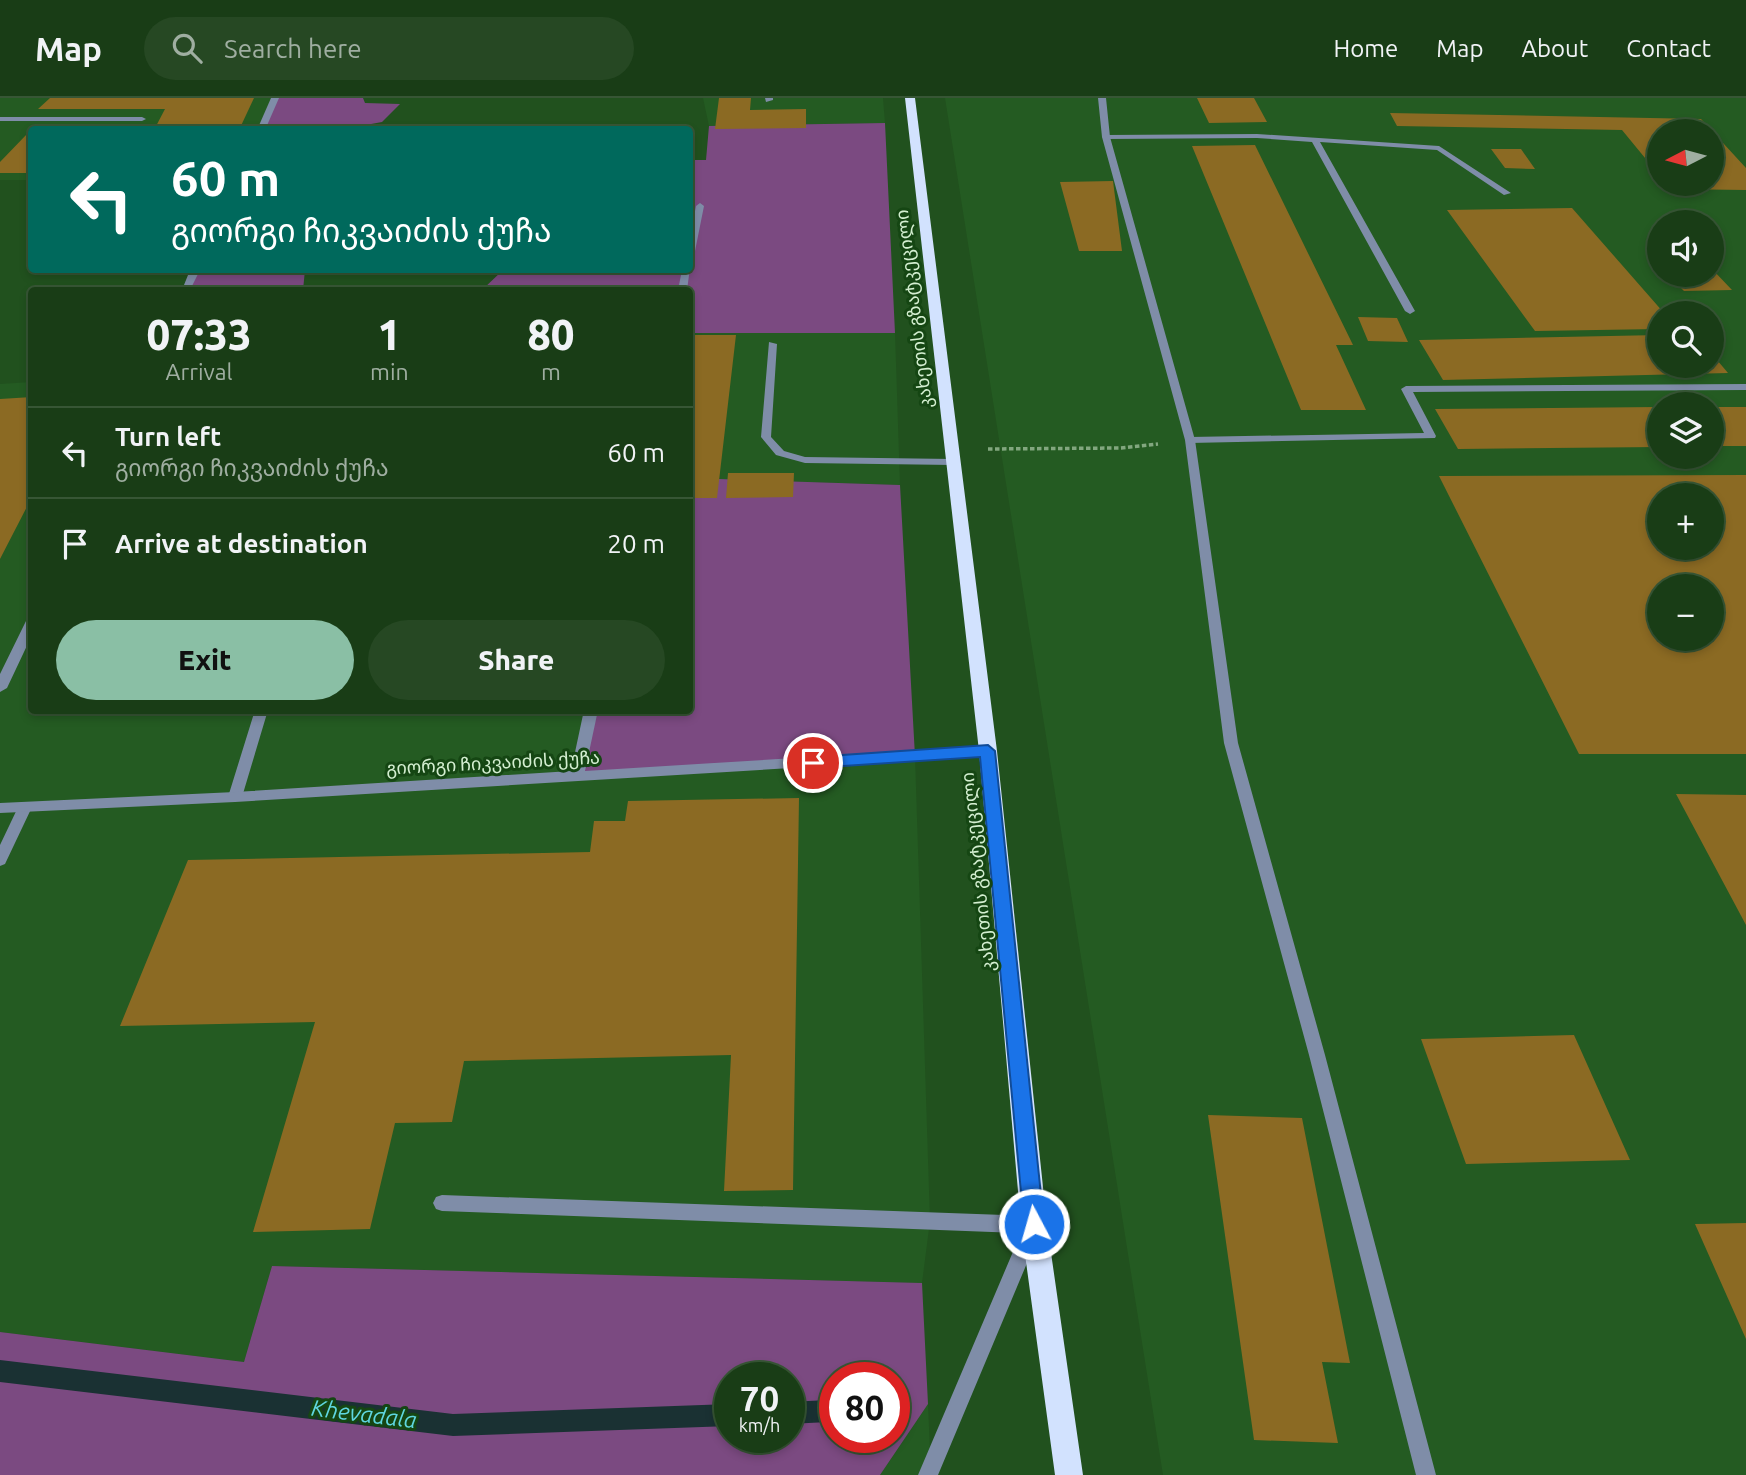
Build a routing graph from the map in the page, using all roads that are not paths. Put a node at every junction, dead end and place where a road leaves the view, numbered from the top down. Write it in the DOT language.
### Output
graph roads {
  1 [pos="275,98"];
  2 [pos="910,98"];
  3 [pos="1102,98"];
  4 [pos="0,119"];
  5 [pos="142,119"];
  6 [pos="263,126"];
  7 [pos="1106,137"];
  8 [pos="1314,139"];
  9 [pos="1507,193"];
  10 [pos="700,206"];
  11 [pos="693,242"];
  12 [pos="1410,311"];
  13 [pos="772,344"];
  14 [pos="1746,387"];
  15 [pos="1190,440"];
  16 [pos="952,456"];
  17 [pos="28,629"];
  18 [pos="0,688"];
  19 [pos="261,714"];
  20 [pos="590,714"];
  21 [pos="988,751"];
  22 [pos="577,777"];
  23 [pos="235,797"];
  24 [pos="25,807"];
  25 [pos="0,808"];
  26 [pos="0,860"];
  27 [pos="442,1203"];
  28 [pos="1034,1224"];
  29 [pos="928,1475"];
  30 [pos="1069,1475"];
  31 [pos="1426,1475"];
  1 -- 6 [label="street"];
  2 -- 16 [label="highway, კახეთის გზატკეცილი"];
  3 -- 7 [label="street"];
  4 -- 5 [label="street"];
  7 -- 8 [label="street"];
  7 -- 15 [label="street"];
  8 -- 9 [label="street"];
  8 -- 12 [label="street"];
  10 -- 11 [label="street"];
  13 -- 16 [label="street"];
  14 -- 15 [label="street"];
  15 -- 31 [label="street"];
  16 -- 21 [label="highway, კახეთის გზატკეცილი"];
  17 -- 18 [label="street"];
  19 -- 23 [label="street"];
  20 -- 22 [label="street"];
  21 -- 22 [label="street, გიორგი ჩიკვაიძის ქუჩა"];
  21 -- 28 [label="highway, კახეთის გზატკეცილი"];
  22 -- 23 [label="street, გიორგი ჩიკვაიძის ქუჩა"];
  23 -- 24 [label="street, გიორგი ჩიკვაიძის ქუჩა"];
  24 -- 25 [label="street, გიორგი ჩიკვაიძის ქუჩა"];
  24 -- 26 [label="street"];
  27 -- 28 [label="street"];
  28 -- 29 [label="street"];
  28 -- 30 [label="highway, კახეთის გზატკეცილი"];
}
